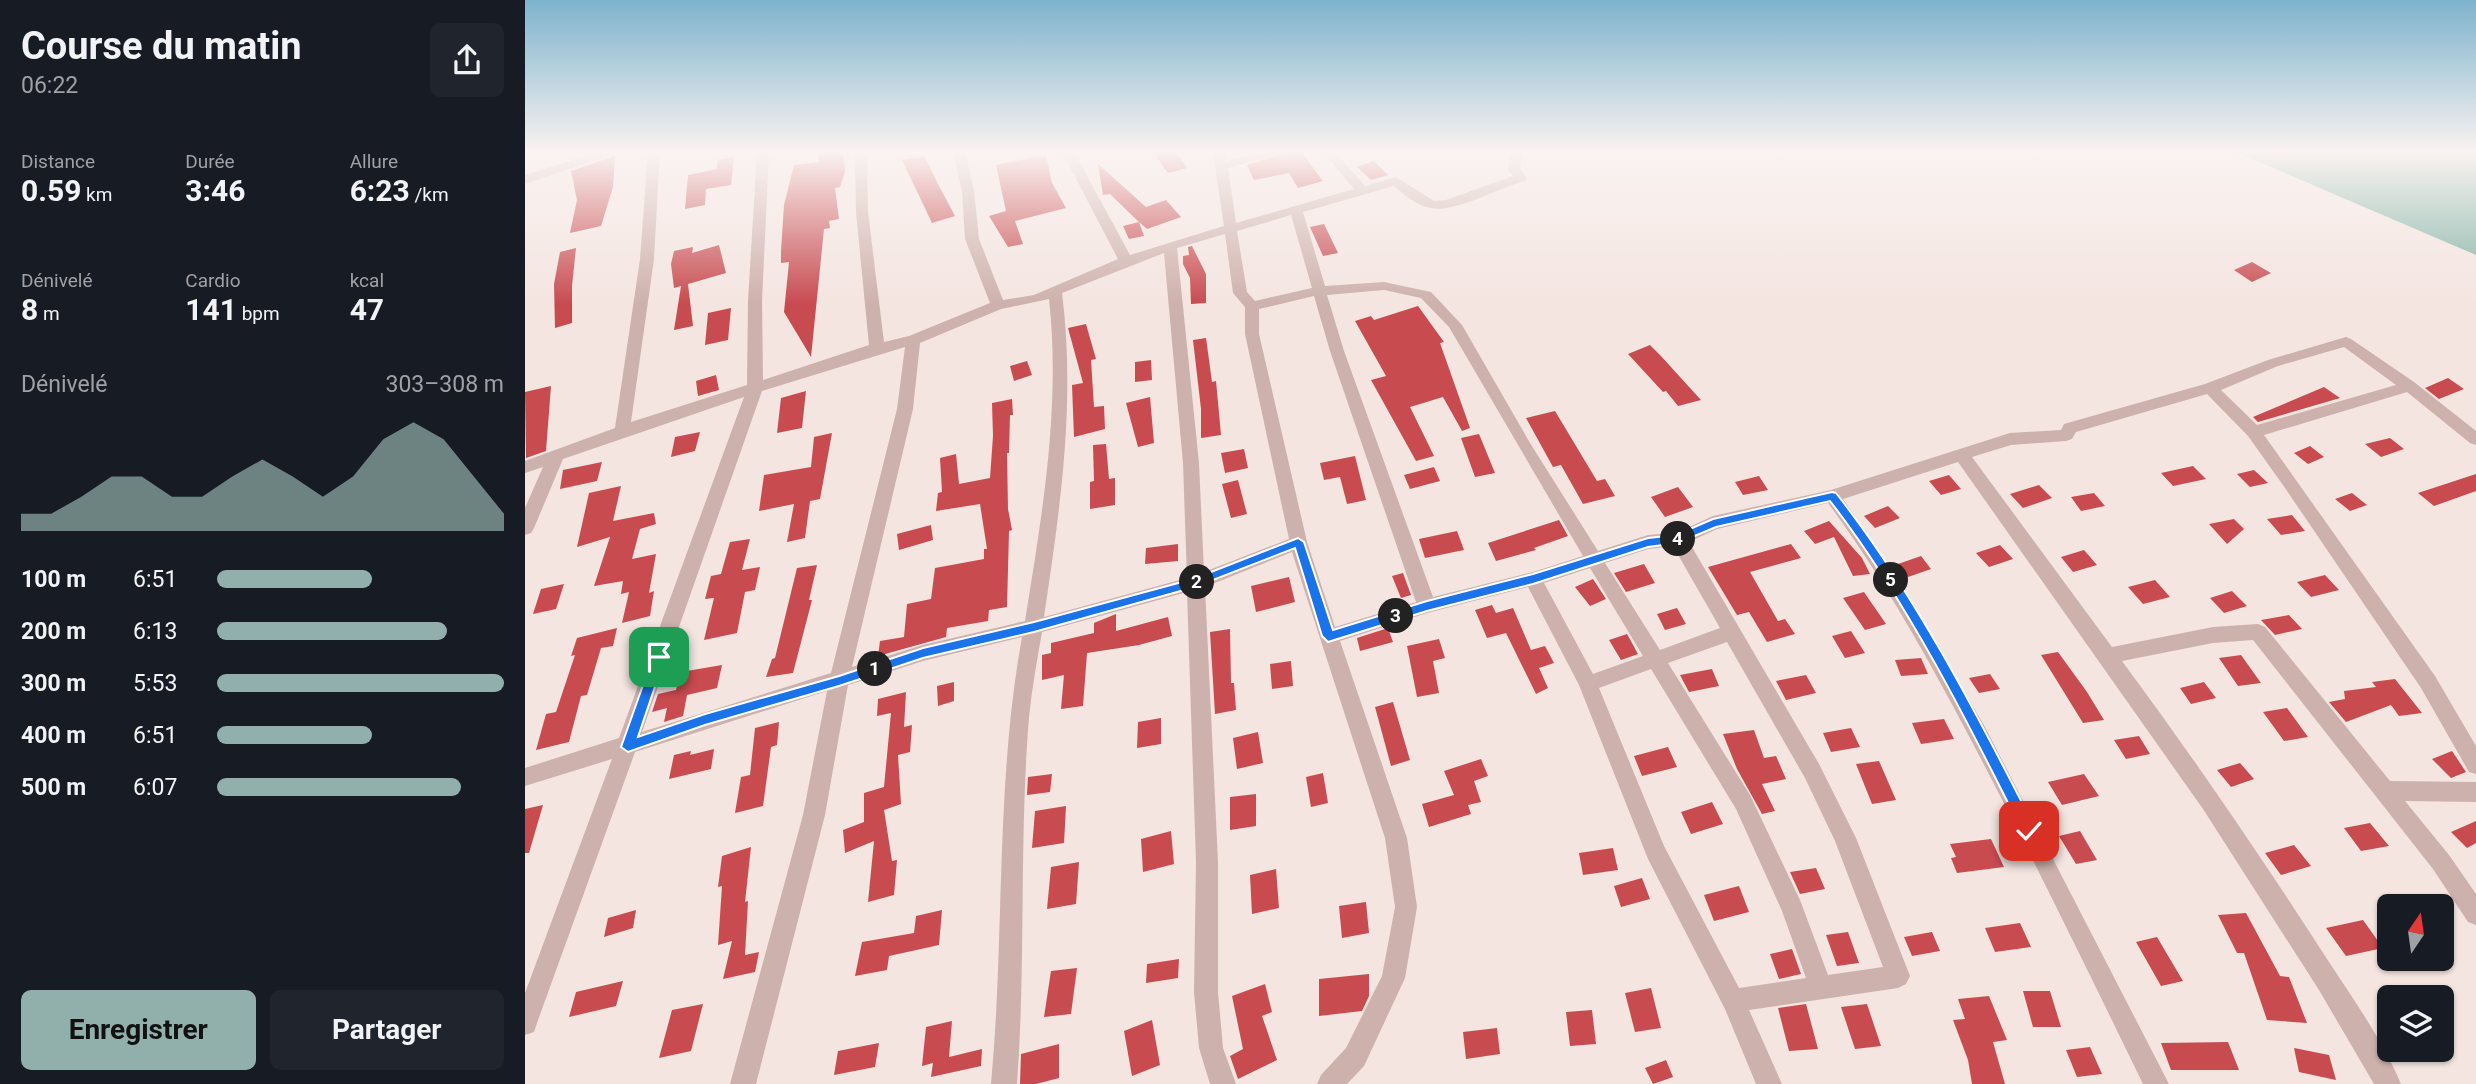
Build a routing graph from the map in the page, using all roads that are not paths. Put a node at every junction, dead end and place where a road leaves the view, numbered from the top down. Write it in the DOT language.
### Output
graph roads {
  1 [pos="651,203"];
  2 [pos="760,203"];
  3 [pos="862,203"];
  4 [pos="969,203"];
  5 [pos="1095,203"];
  6 [pos="1226,203"];
  7 [pos="1316,203"];
  8 [pos="1426,203"];
  9 [pos="1449,203"];
  10 [pos="1295,208"];
  11 [pos="1230,227"];
  12 [pos="1170,246"];
  13 [pos="1126,261"];
  14 [pos="1055,290"];
  15 [pos="1319,291"];
  16 [pos="998,305"];
  17 [pos="1252,306"];
  18 [pos="913,340"];
  19 [pos="877,348"];
  20 [pos="2409,386"];
  21 [pos="755,388"];
  22 [pos="2210,388"];
  23 [pos="622,431"];
  24 [pos="2254,432"];
  25 [pos="2476,439"];
  26 [pos="1959,453"];
  27 [pos="557,456"];
  28 [pos="525,467"];
  29 [pos="1832,496"];
  30 [pos="525,528"];
  31 [pos="1678,539"];
  32 [pos="1298,542"];
  33 [pos="1596,559"];
  34 [pos="1533,579"];
  35 [pos="1195,583"];
  36 [pos="1427,606"];
  37 [pos="1034,627"];
  38 [pos="1732,632"];
  39 [pos="1328,636"];
  40 [pos="2108,656"];
  41 [pos="1655,659"];
  42 [pos="839,681"];
  43 [pos="1588,684"];
  44 [pos="628,747"];
  45 [pos="2476,765"];
  46 [pos="525,777"];
  47 [pos="2386,792"];
  48 [pos="2476,792"];
  49 [pos="2476,914"];
  50 [pos="1821,987"];
  51 [pos="1733,1000"];
  52 [pos="525,1023"];
  53 [pos="743,1084"];
  54 [pos="1004,1084"];
  55 [pos="1223,1084"];
  56 [pos="1330,1084"];
  57 [pos="1769,1084"];
  58 [pos="2156,1084"];
  59 [pos="2388,1084"];
  1 -- 23 [label="street"];
  2 -- 21 [label="street"];
  3 -- 19 [label="street"];
  4 -- 16 [label="street"];
  5 -- 13 [label="street"];
  6 -- 11 [label="street"];
  7 -- 10 [label="street"];
  8 -- 9 [label="street"];
  10 -- 11 [label="street"];
  10 -- 15 [label="street"];
  11 -- 12 [label="street"];
  11 -- 17 [label="street"];
  12 -- 13 [label="street"];
  12 -- 35 [label="street"];
  13 -- 14 [label="street"];
  14 -- 16 [label="street"];
  14 -- 37 [label="street"];
  15 -- 17 [label="street"];
  15 -- 33 [label="street"];
  15 -- 36 [label="street"];
  16 -- 18 [label="street"];
  17 -- 32 [label="street"];
  18 -- 19 [label="street"];
  18 -- 42 [label="street"];
  19 -- 21 [label="street"];
  20 -- 22 [label="street"];
  20 -- 24 [label="street"];
  20 -- 25 [label="street"];
  21 -- 23 [label="street"];
  21 -- 44 [label="street"];
  22 -- 24 [label="street"];
  22 -- 26 [label="street"];
  23 -- 27 [label="street"];
  24 -- 45 [label="street"];
  26 -- 29 [label="street"];
  26 -- 40 [label="street"];
  27 -- 28 [label="street"];
  27 -- 30 [label="street"];
  29 -- 31 [label="street"];
  29 -- 58 [label="street"];
  31 -- 33 [label="street"];
  31 -- 38 [label="street"];
  32 -- 35 [label="street"];
  32 -- 39 [label="street"];
  33 -- 34 [label="street"];
  33 -- 41 [label="street"];
  34 -- 36 [label="street"];
  34 -- 43 [label="street"];
  35 -- 37 [label="street"];
  35 -- 55 [label="street"];
  36 -- 39 [label="street"];
  37 -- 42 [label="street"];
  37 -- 54 [label="street"];
  38 -- 41 [label="street"];
  38 -- 50 [label="street"];
  39 -- 56 [label="street"];
  40 -- 47 [label="street"];
  40 -- 59 [label="street"];
  41 -- 43 [label="street"];
  41 -- 50 [label="street"];
  42 -- 44 [label="street"];
  42 -- 53 [label="street"];
  43 -- 51 [label="street"];
  44 -- 46 [label="street"];
  44 -- 52 [label="street"];
  47 -- 48 [label="street"];
  47 -- 49 [label="street"];
  50 -- 51 [label="street"];
  51 -- 57 [label="street"];
}
